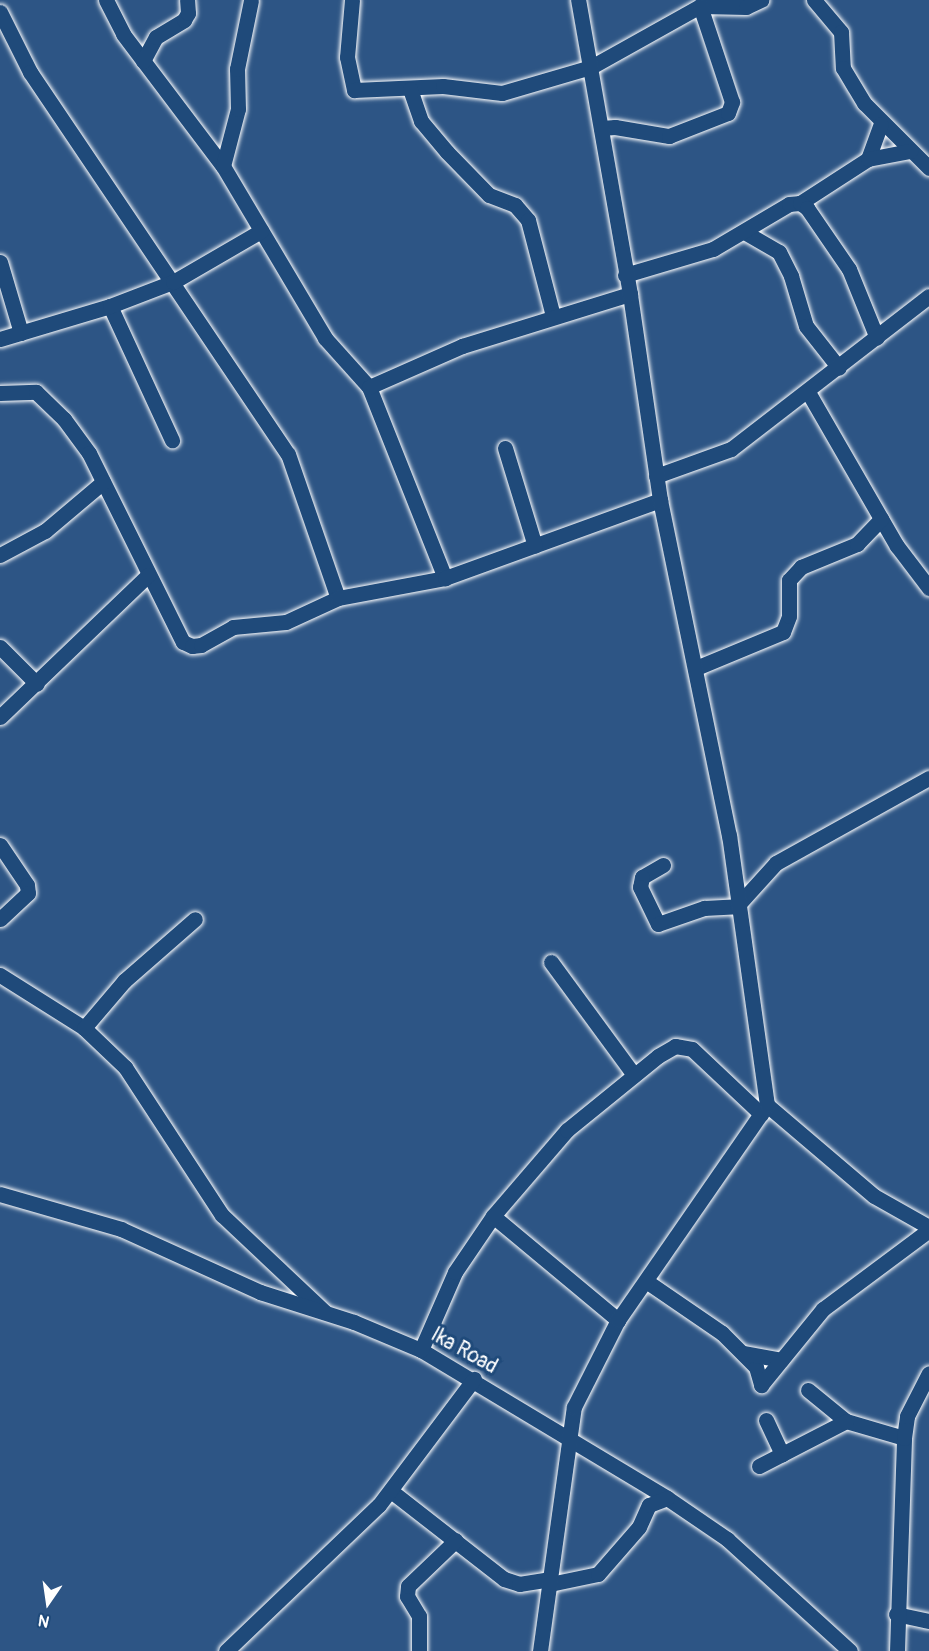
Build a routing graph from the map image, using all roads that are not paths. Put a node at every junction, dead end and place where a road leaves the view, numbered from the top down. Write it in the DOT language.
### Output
graph roads {
  1 [pos="106,0"];
  2 [pos="187,0"];
  3 [pos="251,0"];
  4 [pos="352,0"];
  5 [pos="578,0"];
  6 [pos="761,0"];
  7 [pos="814,0"];
  8 [pos="700,6"];
  9 [pos="0,12"];
  10 [pos="143,61"];
  11 [pos="591,67"];
  12 [pos="410,89"];
  13 [pos="881,124"];
  14 [pos="601,128"];
  15 [pos="910,151"];
  16 [pos="868,159"];
  17 [pos="223,166"];
  18 [pos="929,168"];
  19 [pos="800,203"];
  20 [pos="261,231"];
  21 [pos="746,233"];
  22 [pos="0,262"];
  23 [pos="626,275"];
  24 [pos="172,282"];
  25 [pos="630,294"];
  26 [pos="929,296"];
  27 [pos="110,306"];
  28 [pos="553,316"];
  29 [pos="21,333"];
  30 [pos="877,338"];
  31 [pos="0,339"];
  32 [pos="839,368"];
  33 [pos="389,381"];
  34 [pos="369,387"];
  35 [pos="808,392"];
  36 [pos="0,393"];
  37 [pos="376,406"];
  38 [pos="172,440"];
  39 [pos="505,448"];
  40 [pos="656,476"];
  41 [pos="103,482"];
  42 [pos="660,500"];
  43 [pos="881,519"];
  44 [pos="535,546"];
  45 [pos="0,555"];
  46 [pos="148,574"];
  47 [pos="445,578"];
  48 [pos="929,588"];
  49 [pos="338,598"];
  50 [pos="0,647"];
  51 [pos="696,668"];
  52 [pos="37,684"];
  53 [pos="0,717"];
  54 [pos="929,778"];
  55 [pos="0,845"];
  56 [pos="663,865"];
  57 [pos="737,906"];
  58 [pos="195,919"];
  59 [pos="0,920"];
  60 [pos="552,962"];
  61 [pos="0,975"];
  62 [pos="84,1028"];
  63 [pos="634,1075"];
  64 [pos="764,1110"];
  65 [pos="0,1194"];
  66 [pos="493,1216"];
  67 [pos="929,1228"];
  68 [pos="646,1281"];
  69 [pos="330,1316"];
  70 [pos="618,1320"];
  71 [pos="421,1350"];
  72 [pos="743,1353"];
  73 [pos="781,1360"];
  74 [pos="929,1373"];
  75 [pos="474,1379"];
  76 [pos="808,1390"];
  77 [pos="766,1420"];
  78 [pos="846,1421"];
  79 [pos="904,1438"];
  80 [pos="570,1440"];
  81 [pos="782,1454"];
  82 [pos="759,1466"];
  83 [pos="391,1491"];
  84 [pos="667,1498"];
  85 [pos="456,1540"];
  86 [pos="550,1582"];
  87 [pos="896,1614"];
  88 [pos="929,1621"];
  89 [pos="225,1651"];
  90 [pos="419,1651"];
  91 [pos="540,1651"];
  92 [pos="850,1651"];
  93 [pos="897,1651"];
  1 -- 10 [label="street"];
  2 -- 10 [label="street"];
  3 -- 17 [label="street"];
  4 -- 12 [label="street"];
  5 -- 11 [label="street"];
  6 -- 8 [label="street"];
  7 -- 13 [label="street"];
  8 -- 11 [label="street"];
  8 -- 14 [label="street"];
  9 -- 24 [label="street"];
  10 -- 17 [label="street"];
  11 -- 12 [label="street"];
  11 -- 14 [label="street"];
  12 -- 28 [label="street"];
  13 -- 15 [label="street"];
  13 -- 16 [label="street"];
  14 -- 23 [label="street"];
  15 -- 16 [label="street"];
  15 -- 18 [label="street"];
  16 -- 19 [label="street"];
  17 -- 20 [label="street"];
  19 -- 21 [label="street"];
  19 -- 30 [label="street"];
  20 -- 24 [label="street"];
  20 -- 34 [label="street"];
  21 -- 23 [label="street"];
  21 -- 32 [label="street"];
  22 -- 29 [label="street"];
  23 -- 25 [label="street"];
  24 -- 27 [label="street"];
  24 -- 49 [label="street"];
  25 -- 28 [label="street"];
  25 -- 40 [label="street"];
  26 -- 30 [label="street"];
  27 -- 29 [label="street"];
  27 -- 38 [label="street"];
  28 -- 33 [label="street"];
  29 -- 31 [label="street"];
  30 -- 32 [label="street"];
  32 -- 35 [label="street"];
  33 -- 34 [label="street"];
  33 -- 37 [label="street"];
  34 -- 37 [label="street"];
  35 -- 40 [label="street"];
  35 -- 43 [label="street"];
  36 -- 41 [label="street"];
  37 -- 47 [label="street"];
  39 -- 44 [label="street"];
  40 -- 42 [label="street"];
  41 -- 45 [label="street"];
  41 -- 46 [label="street"];
  42 -- 44 [label="street"];
  42 -- 51 [label="street"];
  43 -- 48 [label="street"];
  43 -- 51 [label="street"];
  44 -- 47 [label="street"];
  46 -- 49 [label="street"];
  46 -- 52 [label="street"];
  47 -- 49 [label="street"];
  50 -- 52 [label="street"];
  51 -- 57 [label="street"];
  52 -- 53 [label="street"];
  54 -- 57 [label="street"];
  55 -- 59 [label="street"];
  56 -- 57 [label="street"];
  57 -- 64 [label="street"];
  58 -- 62 [label="street"];
  60 -- 63 [label="street"];
  61 -- 62 [label="street"];
  62 -- 69 [label="street"];
  63 -- 64 [label="street"];
  63 -- 66 [label="street"];
  64 -- 67 [label="street"];
  64 -- 68 [label="street"];
  65 -- 69 [label="street, Ika Road"];
  66 -- 70 [label="street"];
  66 -- 71 [label="street"];
  67 -- 73 [label="street"];
  68 -- 70 [label="street"];
  68 -- 72 [label="street"];
  69 -- 71 [label="street, Ika Road"];
  70 -- 80 [label="street"];
  71 -- 75 [label="street, Ika Road"];
  72 -- 73 [label="street"];
  72 -- 73 [label="street"];
  74 -- 79 [label="street"];
  75 -- 80 [label="street, Ika Road"];
  75 -- 83 [label="street"];
  76 -- 78 [label="street"];
  77 -- 81 [label="street"];
  78 -- 79 [label="street"];
  78 -- 81 [label="street"];
  79 -- 87 [label="street"];
  80 -- 84 [label="street, Ika Road"];
  80 -- 86 [label="street"];
  81 -- 82 [label="street"];
  83 -- 85 [label="street"];
  83 -- 89 [label="street"];
  84 -- 86 [label="street"];
  84 -- 92 [label="street, Ika Road"];
  85 -- 86 [label="street"];
  85 -- 90 [label="street"];
  86 -- 91 [label="street"];
  87 -- 88 [label="street"];
  87 -- 93 [label="street"];
}
